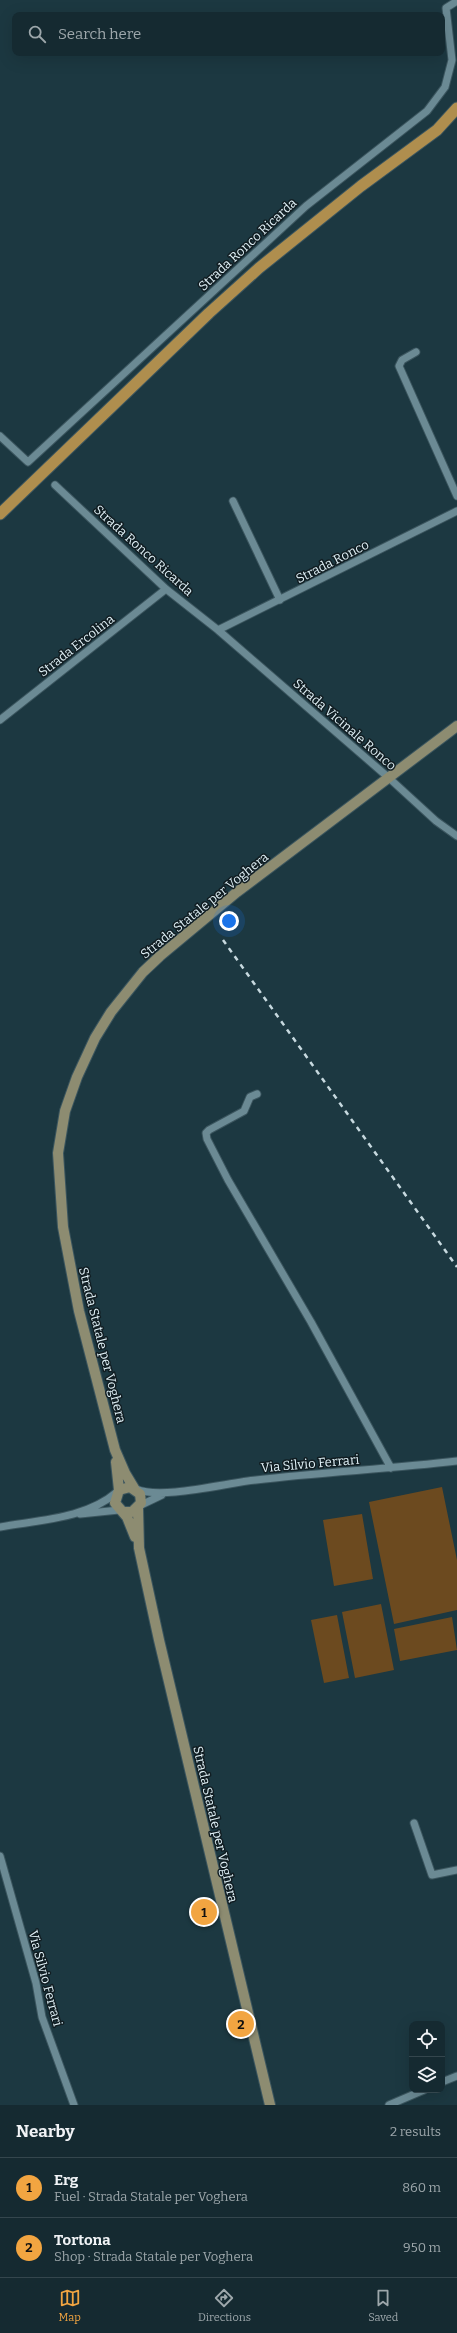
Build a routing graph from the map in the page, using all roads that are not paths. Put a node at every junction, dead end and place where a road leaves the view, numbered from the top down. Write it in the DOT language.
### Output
graph roads {
  1 [pos="457,1"];
  2 [pos="457,108"];
  3 [pos="457,121"];
  4 [pos="437,130"];
  5 [pos="416,352"];
  6 [pos="0,436"];
  7 [pos="55,485"];
  8 [pos="457,496"];
  9 [pos="233,501"];
  10 [pos="457,511"];
  11 [pos="0,514"];
  12 [pos="166,589"];
  13 [pos="280,600"];
  14 [pos="218,630"];
  15 [pos="0,720"];
  16 [pos="457,726"];
  17 [pos="389,778"];
  18 [pos="457,836"];
  19 [pos="257,1094"];
  20 [pos="115,1450"];
  21 [pos="457,1461"];
  22 [pos="391,1468"];
  23 [pos="135,1489"];
  24 [pos="118,1491"];
  25 [pos="166,1494"];
  26 [pos="139,1507"];
  27 [pos="122,1511"];
  28 [pos="74,1514"];
  29 [pos="0,1527"];
  30 [pos="139,1548"];
  31 [pos="414,1823"];
  32 [pos="0,1856"];
  33 [pos="457,1870"];
  34 [pos="457,2076"];
  35 [pos="445,2081"];
  36 [pos="417,2093"];
  37 [pos="74,2105"];
  38 [pos="270,2105"];
  39 [pos="389,2105"];
  1 -- 6 [label="street, Strada Ronco Ricarda"];
  2 -- 4 [label="main road"];
  3 -- 4 [label="main road"];
  4 -- 11 [label="main road"];
  5 -- 8 [label="street"];
  7 -- 12 [label="street, Strada Ronco Ricarda"];
  9 -- 13 [label="street"];
  10 -- 13 [label="street, Strada Ronco"];
  12 -- 14 [label="street, Strada Ronco Ricarda"];
  12 -- 15 [label="street, Strada Ercolina"];
  13 -- 14 [label="street, Strada Ronco"];
  14 -- 17 [label="street, Strada Vicinale Ronco"];
  16 -- 17 [label="main road, Strada Statale per Voghera"];
  17 -- 18 [label="street, Strada Vicinale Ronco"];
  17 -- 20 [label="main road, Strada Statale per Voghera"];
  19 -- 22 [label="street"];
  20 -- 23 [label="main road, Strada Statale per Voghera"];
  20 -- 24 [label="main road, Strada Statale per Voghera"];
  21 -- 22 [label="street, Via Silvio Ferrari"];
  22 -- 25 [label="street, Via Silvio Ferrari"];
  23 -- 24 [label="main road"];
  23 -- 25 [label="street, Via Silvio Ferrari"];
  23 -- 26 [label="main road, Strada Statale per Voghera"];
  24 -- 27 [label="main road, Strada Statale per Voghera"];
  24 -- 28 [label="street"];
  25 -- 26 [label="street, Via Silvio Ferrari"];
  26 -- 27 [label="main road"];
  26 -- 30 [label="main road, Strada Statale per Voghera"];
  27 -- 28 [label="street"];
  27 -- 30 [label="main road, Strada Statale per Voghera"];
  28 -- 29 [label="street"];
  30 -- 38 [label="main road, Strada Statale per Voghera"];
  31 -- 33 [label="street"];
  32 -- 37 [label="street, Via Silvio Ferrari"];
  34 -- 35 [label="street"];
  36 -- 39 [label="street"];
}
